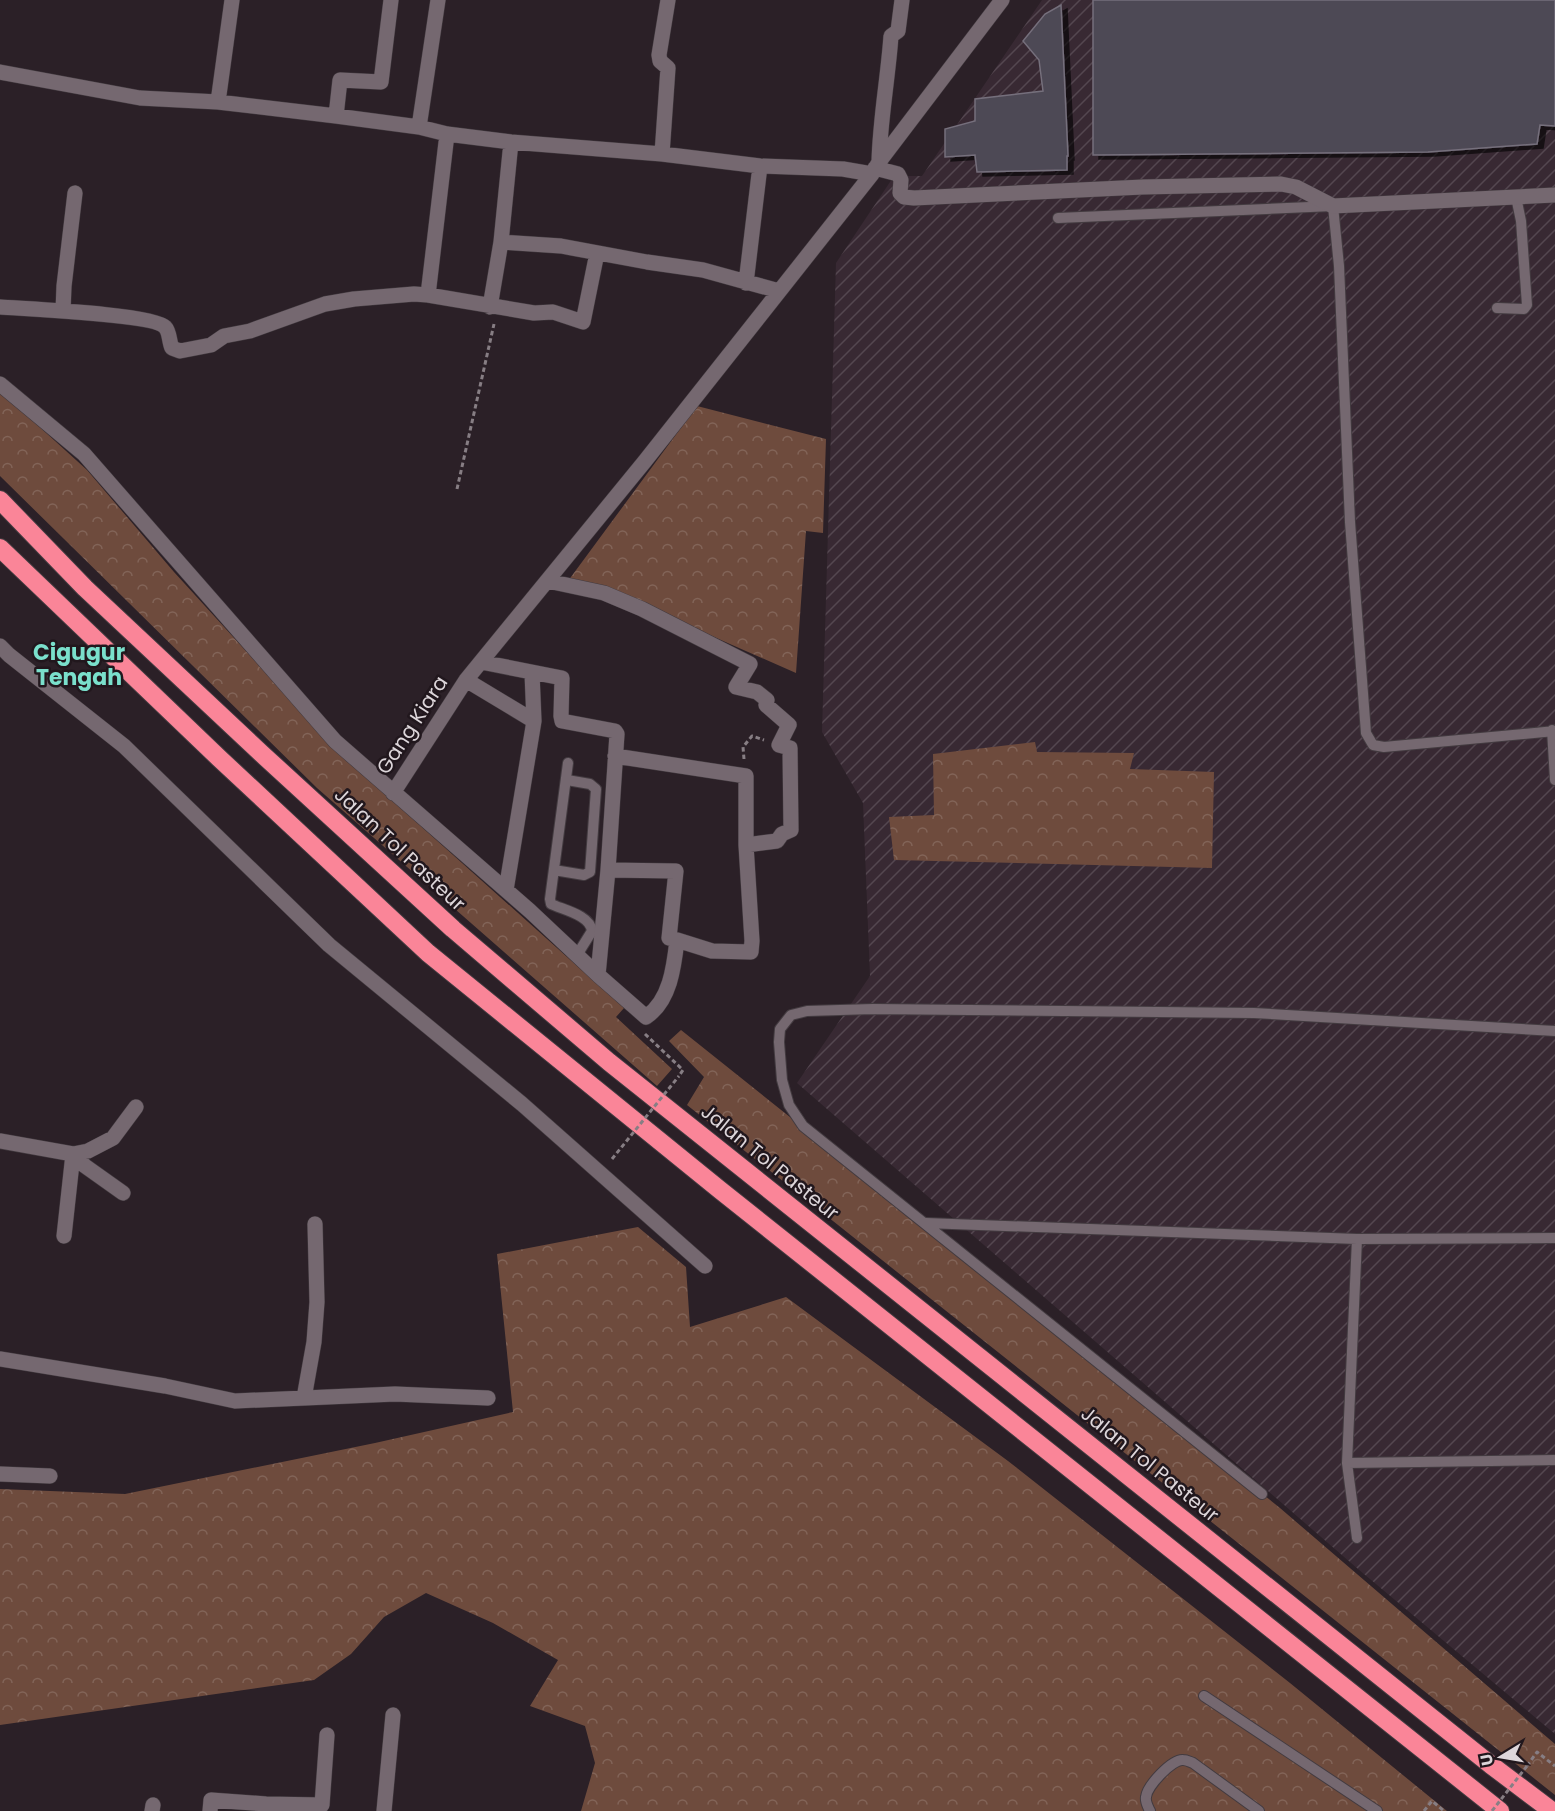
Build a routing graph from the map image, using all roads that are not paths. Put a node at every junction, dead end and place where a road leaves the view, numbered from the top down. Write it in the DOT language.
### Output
graph roads {
  1 [pos="232,0"];
  2 [pos="392,0"];
  3 [pos="438,0"];
  4 [pos="668,0"];
  5 [pos="902,0"];
  6 [pos="1002,0"];
  7 [pos="0,72"];
  8 [pos="218,102"];
  9 [pos="336,116"];
  10 [pos="419,127"];
  11 [pos="447,134"];
  12 [pos="511,142"];
  13 [pos="662,154"];
  14 [pos="760,166"];
  15 [pos="875,168"];
  16 [pos="75,193"];
  17 [pos="1555,195"];
  18 [pos="1516,197"];
  19 [pos="1333,206"];
  20 [pos="1058,218"];
  21 [pos="501,243"];
  22 [pos="597,253"];
  23 [pos="746,283"];
  24 [pos="779,291"];
  25 [pos="428,296"];
  26 [pos="0,307"];
  27 [pos="494,308"];
  28 [pos="1497,308"];
  29 [pos="63,311"];
  30 [pos="0,384"];
  31 [pos="0,500"];
  32 [pos="0,548"];
  33 [pos="548,581"];
  34 [pos="0,646"];
  35 [pos="481,662"];
  36 [pos="532,673"];
  37 [pos="466,680"];
  38 [pos="534,721"];
  39 [pos="1553,731"];
  40 [pos="615,756"];
  41 [pos="568,764"];
  42 [pos="567,780"];
  43 [pos="1555,780"];
  44 [pos="393,793"];
  45 [pos="746,845"];
  46 [pos="554,870"];
  47 [pos="608,870"];
  48 [pos="506,890"];
  49 [pos="677,940"];
  50 [pos="577,955"];
  51 [pos="598,975"];
  52 [pos="1555,1031"];
  53 [pos="135,1107"];
  54 [pos="0,1141"];
  55 [pos="73,1154"];
  56 [pos="123,1193"];
  57 [pos="925,1222"];
  58 [pos="315,1224"];
  59 [pos="64,1236"];
  60 [pos="1555,1238"];
  61 [pos="1357,1239"];
  62 [pos="705,1266"];
  63 [pos="0,1359"];
  64 [pos="304,1398"];
  65 [pos="488,1398"];
  66 [pos="1555,1460"];
  67 [pos="1347,1463"];
  68 [pos="0,1474"];
  69 [pos="50,1476"];
  70 [pos="1262,1494"];
  71 [pos="1357,1538"];
  72 [pos="1203,1696"];
  73 [pos="393,1715"];
  74 [pos="327,1735"];
  75 [pos="210,1811"];
  76 [pos="387,1811"];
  77 [pos="1150,1811"];
  78 [pos="1259,1811"];
  79 [pos="1377,1811"];
  80 [pos="1500,1811"];
  81 [pos="1552,1811"];
  1 -- 8 [label="street"];
  2 -- 9 [label="street"];
  3 -- 10 [label="street"];
  4 -- 13 [label="street"];
  5 -- 15 [label="street"];
  6 -- 15 [label="street, Gang Kiara"];
  7 -- 8 [label="street"];
  8 -- 9 [label="street"];
  9 -- 10 [label="street"];
  10 -- 11 [label="street"];
  11 -- 12 [label="street"];
  11 -- 25 [label="street"];
  12 -- 13 [label="street"];
  12 -- 21 [label="street"];
  13 -- 14 [label="street"];
  14 -- 15 [label="street"];
  14 -- 23 [label="street"];
  15 -- 19 [label="street"];
  15 -- 24 [label="street, Gang Kiara"];
  16 -- 29 [label="street"];
  17 -- 18 [label="street"];
  18 -- 19 [label="street"];
  18 -- 28 [label="lane"];
  19 -- 20 [label="lane"];
  19 -- 39 [label="lane"];
  21 -- 22 [label="street"];
  21 -- 27 [label="street"];
  22 -- 23 [label="street"];
  22 -- 27 [label="street"];
  23 -- 24 [label="street"];
  24 -- 33 [label="street, Gang Kiara"];
  25 -- 27 [label="street"];
  25 -- 29 [label="street"];
  26 -- 29 [label="street"];
  30 -- 44 [label="street"];
  31 -- 81 [label="highway, Jalan Tol Pasteur"];
  32 -- 80 [label="highway"];
  33 -- 35 [label="street, Gang Kiara"];
  33 -- 45 [label="street"];
  34 -- 62 [label="street"];
  35 -- 36 [label="street"];
  35 -- 37 [label="street, Gang Kiara"];
  36 -- 38 [label="street"];
  36 -- 40 [label="street"];
  37 -- 38 [label="street"];
  37 -- 44 [label="street, Gang Kiara"];
  38 -- 48 [label="street"];
  39 -- 43 [label="lane"];
  40 -- 45 [label="street"];
  40 -- 47 [label="street"];
  41 -- 42 [label="lane"];
  42 -- 46 [label="lane"];
  42 -- 46 [label="lane"];
  44 -- 48 [label="street"];
  45 -- 49 [label="street"];
  46 -- 50 [label="lane"];
  47 -- 49 [label="street"];
  47 -- 51 [label="street"];
  48 -- 50 [label="street"];
  49 -- 51 [label="street"];
  50 -- 51 [label="street"];
  52 -- 57 [label="lane"];
  53 -- 55 [label="street"];
  54 -- 55 [label="street"];
  55 -- 56 [label="street"];
  55 -- 59 [label="street"];
  57 -- 61 [label="lane"];
  57 -- 70 [label="lane"];
  58 -- 64 [label="street"];
  60 -- 61 [label="lane"];
  61 -- 67 [label="lane"];
  63 -- 64 [label="street"];
  64 -- 65 [label="street"];
  66 -- 67 [label="lane"];
  67 -- 71 [label="lane"];
  68 -- 69 [label="street"];
  72 -- 79 [label="lane"];
  73 -- 76 [label="street"];
  74 -- 75 [label="street"];
  77 -- 78 [label="lane"];
}
